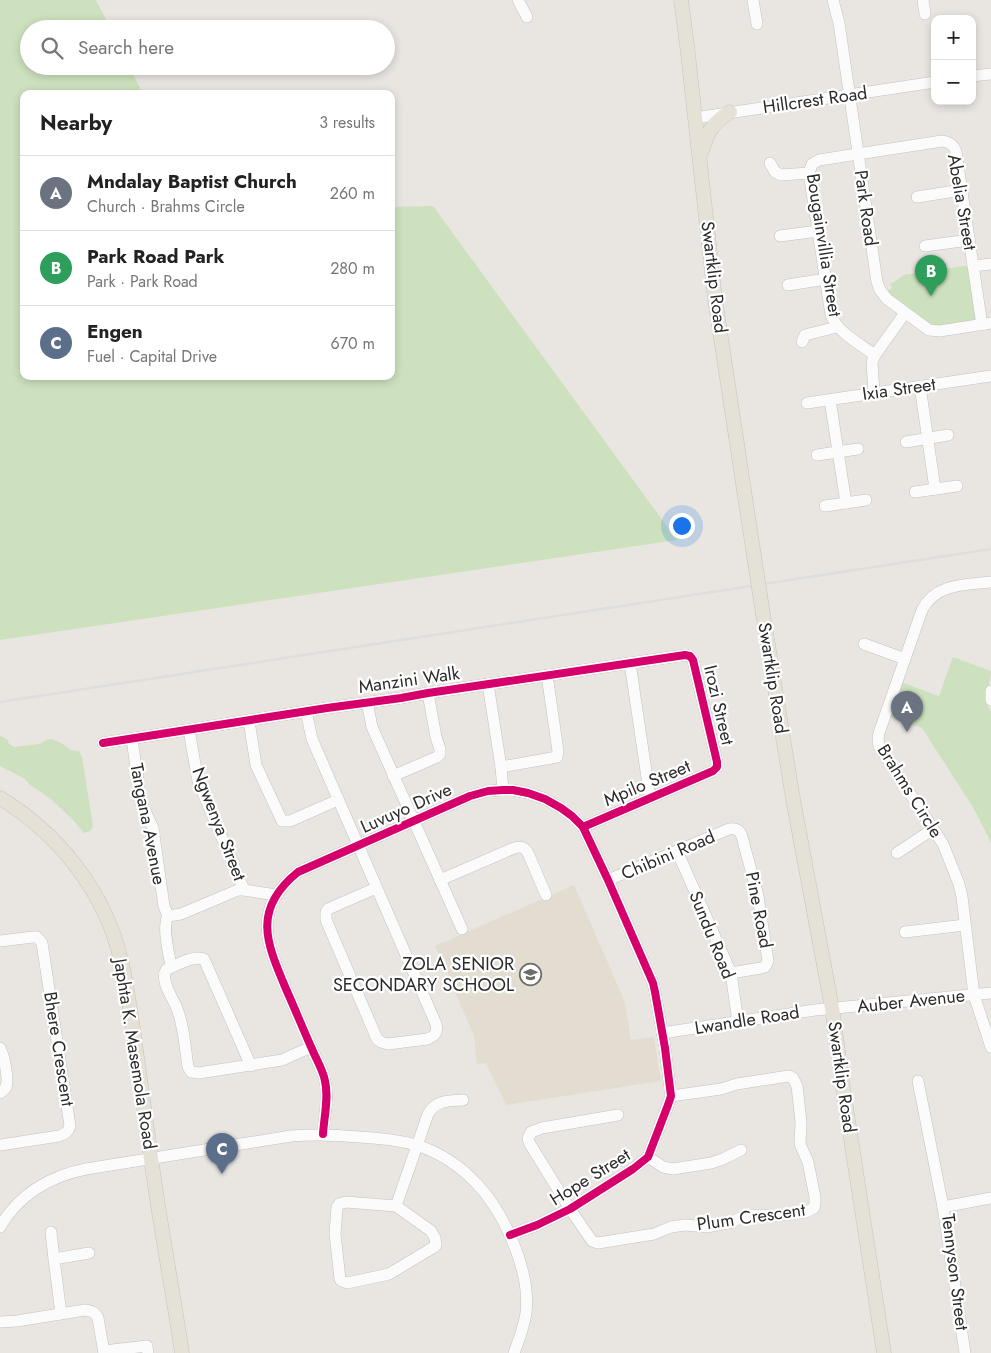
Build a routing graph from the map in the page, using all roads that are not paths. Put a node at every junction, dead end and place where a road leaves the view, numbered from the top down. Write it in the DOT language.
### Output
graph roads {
  1 [pos="518,0"];
  2 [pos="681,0"];
  3 [pos="754,0"];
  4 [pos="833,0"];
  5 [pos="923,0"];
  6 [pos="925,14"];
  7 [pos="527,17"];
  8 [pos="757,24"];
  9 [pos="991,74"];
  10 [pos="976,76"];
  11 [pos="931,83"];
  12 [pos="849,95"];
  13 [pos="730,112"];
  14 [pos="695,118"];
  15 [pos="858,154"];
  16 [pos="700,157"];
  17 [pos="770,163"];
  18 [pos="809,173"];
  19 [pos="962,190"];
  20 [pos="917,197"];
  21 [pos="818,231"];
  22 [pos="780,236"];
  23 [pos="969,240"];
  24 [pos="926,246"];
  25 [pos="991,264"];
  26 [pos="973,266"];
  27 [pos="826,280"];
  28 [pos="788,285"];
  29 [pos="905,313"];
  30 [pos="986,324"];
  31 [pos="838,326"];
  32 [pos="802,342"];
  33 [pos="874,354"];
  34 [pos="991,376"];
  35 [pos="920,386"];
  36 [pos="874,393"];
  37 [pos="830,400"];
  38 [pos="807,403"];
  39 [pos="948,435"];
  40 [pos="928,438"];
  41 [pos="906,442"];
  42 [pos="858,449"];
  43 [pos="838,452"];
  44 [pos="818,455"];
  45 [pos="957,486"];
  46 [pos="935,489"];
  47 [pos="915,492"];
  48 [pos="866,500"];
  49 [pos="846,503"];
  50 [pos="825,506"];
  51 [pos="991,582"];
  52 [pos="864,644"];
  53 [pos="690,656"];
  54 [pos="905,659"];
  55 [pos="630,662"];
  56 [pos="547,675"];
  57 [pos="488,684"];
  58 [pos="991,691"];
  59 [pos="428,693"];
  60 [pos="991,700"];
  61 [pos="367,702"];
  62 [pos="306,711"];
  63 [pos="249,721"];
  64 [pos="189,730"];
  65 [pos="132,739"];
  66 [pos="103,743"];
  67 [pos="717,762"];
  68 [pos="501,767"];
  69 [pos="393,776"];
  70 [pos="503,790"];
  71 [pos="0,798"];
  72 [pos="650,798"];
  73 [pos="338,800"];
  74 [pos="413,821"];
  75 [pos="583,827"];
  76 [pos="728,829"];
  77 [pos="933,829"];
  78 [pos="359,845"];
  79 [pos="677,851"];
  80 [pos="897,853"];
  81 [pos="440,880"];
  82 [pos="608,880"];
  83 [pos="376,888"];
  84 [pos="244,890"];
  85 [pos="276,895"];
  86 [pos="546,895"];
  87 [pos="168,916"];
  88 [pos="966,925"];
  89 [pos="462,929"];
  90 [pos="905,932"];
  91 [pos="0,941"];
  92 [pos="167,971"];
  93 [pos="731,973"];
  94 [pos="991,993"];
  95 [pos="974,994"];
  96 [pos="832,1008"];
  97 [pos="738,1022"];
  98 [pos="662,1033"];
  99 [pos="311,1047"];
  100 [pos="991,1047"];
  101 [pos="0,1048"];
  102 [pos="251,1066"];
  103 [pos="918,1081"];
  104 [pos="0,1093"];
  105 [pos="671,1096"];
  106 [pos="463,1100"];
  107 [pos="618,1114"];
  108 [pos="323,1134"];
  109 [pos="0,1145"];
  110 [pos="417,1146"];
  111 [pos="741,1150"];
  112 [pos="648,1157"];
  113 [pos="151,1158"];
  114 [pos="991,1198"];
  115 [pos="396,1206"];
  116 [pos="943,1207"];
  117 [pos="570,1209"];
  118 [pos="0,1227"];
  119 [pos="51,1232"];
  120 [pos="510,1235"];
  121 [pos="89,1253"];
  122 [pos="54,1259"];
  123 [pos="62,1314"];
  124 [pos="0,1322"];
  125 [pos="104,1352"];
  126 [pos="148,1353"];
  127 [pos="182,1353"];
  128 [pos="514,1353"];
  129 [pos="884,1353"];
  130 [pos="964,1353"];
  1 -- 7 [label="street"];
  2 -- 14 [label="main road, Swartklip Road"];
  3 -- 8 [label="street"];
  4 -- 12 [label="street, Park Road"];
  5 -- 6 [label="street"];
  9 -- 10 [label="street"];
  11 -- 12 [label="street, Hillcrest Road"];
  12 -- 13 [label="street, Hillcrest Road"];
  12 -- 15 [label="street, Park Road"];
  13 -- 14 [label="street, Hillcrest Road"];
  13 -- 16 [label="main road"];
  14 -- 16 [label="main road, Swartklip Road"];
  15 -- 18 [label="street, Bougainvillia Street"];
  15 -- 19 [label="street, Abelia Street"];
  15 -- 29 [label="street, Park Road"];
  16 -- 96 [label="main road, Swartklip Road, bridge"];
  17 -- 18 [label="street"];
  18 -- 21 [label="street, Bougainvillia Street"];
  19 -- 20 [label="street"];
  19 -- 23 [label="street, Abelia Street"];
  21 -- 22 [label="street"];
  21 -- 27 [label="street, Bougainvillia Street"];
  23 -- 24 [label="street"];
  23 -- 26 [label="street, Abelia Street"];
  25 -- 26 [label="street"];
  26 -- 30 [label="street, Abelia Street"];
  27 -- 28 [label="street"];
  27 -- 31 [label="street, Bougainvillia Street"];
  29 -- 30 [label="street, Park Road"];
  29 -- 33 [label="street"];
  31 -- 32 [label="street"];
  31 -- 33 [label="street, Bougainvillia Street"];
  33 -- 36 [label="street"];
  34 -- 35 [label="street, Ixia Street"];
  35 -- 36 [label="street, Ixia Street"];
  35 -- 40 [label="street"];
  36 -- 37 [label="street, Ixia Street"];
  37 -- 38 [label="street, Ixia Street"];
  37 -- 43 [label="street"];
  39 -- 40 [label="street"];
  40 -- 41 [label="street"];
  40 -- 46 [label="street"];
  42 -- 43 [label="street"];
  43 -- 44 [label="street"];
  43 -- 49 [label="street"];
  45 -- 46 [label="street"];
  46 -- 47 [label="street"];
  48 -- 49 [label="street"];
  49 -- 50 [label="street"];
  51 -- 54 [label="street, Brahms Circle"];
  52 -- 54 [label="street"];
  53 -- 55 [label="street, Manzini Walk"];
  53 -- 67 [label="street, Irozi Street"];
  54 -- 77 [label="street, Brahms Circle"];
  55 -- 56 [label="street, Manzini Walk"];
  55 -- 72 [label="street"];
  56 -- 57 [label="street, Manzini Walk"];
  56 -- 68 [label="street"];
  57 -- 59 [label="street, Manzini Walk"];
  57 -- 68 [label="street"];
  58 -- 60 [label="street"];
  59 -- 61 [label="street, Manzini Walk"];
  59 -- 69 [label="street"];
  61 -- 62 [label="street, Manzini Walk"];
  61 -- 69 [label="street"];
  62 -- 63 [label="street, Manzini Walk"];
  62 -- 73 [label="street"];
  63 -- 64 [label="street, Manzini Walk"];
  63 -- 73 [label="street"];
  64 -- 65 [label="street, Manzini Walk"];
  64 -- 84 [label="street, Ngwenya Street"];
  65 -- 66 [label="street, Manzini Walk"];
  65 -- 87 [label="street, Tangana Avenue"];
  67 -- 72 [label="street, Mpilo Street"];
  68 -- 70 [label="street"];
  69 -- 74 [label="street"];
  70 -- 74 [label="street, Luvuyo Drive"];
  70 -- 75 [label="street, Luvuyo Drive"];
  71 -- 113 [label="main road, Japhta K. Masemola Road"];
  72 -- 75 [label="street, Mpilo Street"];
  73 -- 78 [label="street"];
  74 -- 78 [label="street, Luvuyo Drive"];
  74 -- 81 [label="street"];
  75 -- 82 [label="street, Luvuyo Drive"];
  76 -- 79 [label="street, Chibini Road"];
  76 -- 93 [label="street, Pine Road"];
  77 -- 80 [label="street"];
  77 -- 88 [label="street, Brahms Circle"];
  78 -- 83 [label="street"];
  78 -- 85 [label="street, Luvuyo Drive"];
  79 -- 82 [label="street, Chibini Road"];
  79 -- 93 [label="street, Sundu Road"];
  81 -- 86 [label="street"];
  81 -- 89 [label="street"];
  82 -- 98 [label="street, Luvuyo Drive"];
  83 -- 83 [label="street"];
  84 -- 85 [label="street"];
  84 -- 87 [label="street"];
  85 -- 99 [label="street, Luvuyo Drive"];
  87 -- 92 [label="street, Tangana Avenue"];
  88 -- 90 [label="street"];
  88 -- 95 [label="street, Brahms Circle"];
  91 -- 109 [label="street, Bhere Crescent"];
  92 -- 102 [label="street"];
  92 -- 102 [label="street, Tangana Avenue"];
  93 -- 97 [label="street, Sundu Road"];
  94 -- 95 [label="street, Auber Avenue"];
  95 -- 96 [label="street, Auber Avenue"];
  95 -- 100 [label="street, Brahms Circle"];
  96 -- 97 [label="street, Lwandle Road"];
  96 -- 129 [label="main road, Swartklip Road"];
  97 -- 98 [label="street, Lwandle Road"];
  98 -- 105 [label="street, Hope Street"];
  99 -- 102 [label="street"];
  99 -- 108 [label="street, Luvuyo Drive"];
  101 -- 104 [label="street"];
  103 -- 116 [label="street"];
  105 -- 112 [label="street, Hope Street"];
  105 -- 117 [label="street, Plum Crescent"];
  106 -- 110 [label="street"];
  107 -- 117 [label="street"];
  108 -- 110 [label="street"];
  108 -- 113 [label="street"];
  110 -- 115 [label="street"];
  110 -- 120 [label="street"];
  111 -- 112 [label="street"];
  112 -- 117 [label="street, Hope Street"];
  113 -- 118 [label="street"];
  113 -- 127 [label="main road, Japhta K. Masemola Road"];
  114 -- 116 [label="street, Tennyson Street"];
  115 -- 115 [label="street"];
  116 -- 130 [label="street, Tennyson Street"];
  117 -- 120 [label="street, Hope Street"];
  119 -- 122 [label="street"];
  120 -- 128 [label="street"];
  121 -- 122 [label="street"];
  122 -- 123 [label="street"];
  123 -- 124 [label="street"];
  123 -- 125 [label="street"];
  125 -- 126 [label="street"];
}
